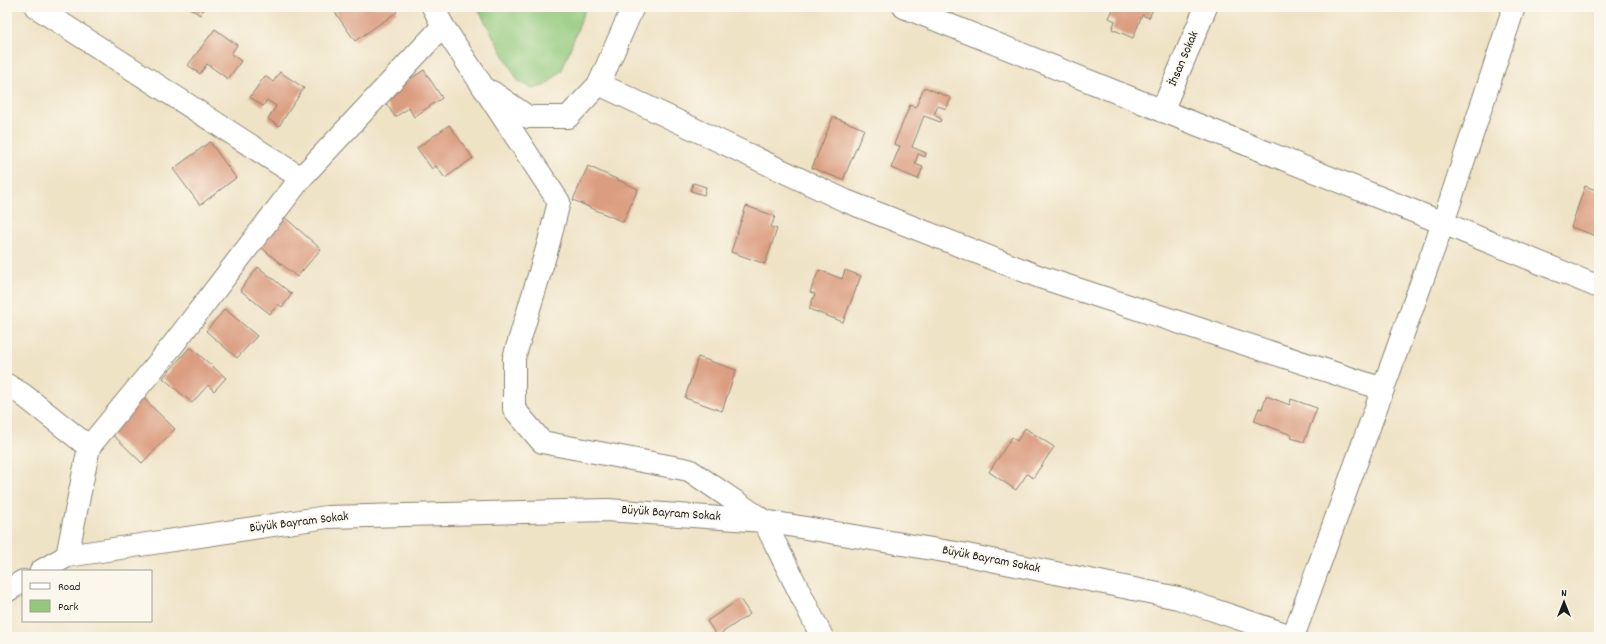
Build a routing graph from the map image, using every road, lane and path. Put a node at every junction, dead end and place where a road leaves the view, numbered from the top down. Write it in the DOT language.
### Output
graph roads {
  1 [pos="36,7"];
  2 [pos="433,7"];
  3 [pos="633,7"];
  4 [pos="904,7"];
  5 [pos="1206,7"];
  6 [pos="1514,7"];
  7 [pos="443,26"];
  8 [pos="481,84"];
  9 [pos="599,84"];
  10 [pos="1162,111"];
  11 [pos="301,178"];
  12 [pos="1443,223"];
  13 [pos="1599,287"];
  14 [pos="7,385"];
  15 [pos="1383,389"];
  16 [pos="89,447"];
  17 [pos="764,521"];
  18 [pos="66,556"];
  19 [pos="43,570"];
  20 [pos="22,582"];
  21 [pos="7,591"];
  22 [pos="822,637"];
  23 [pos="1294,637"];
  1 -- 11 [label="street"];
  2 -- 7 [label="street"];
  3 -- 9 [label="street"];
  4 -- 10 [label="street"];
  5 -- 10 [label="street, İhsan Sokak"];
  6 -- 12 [label="street"];
  7 -- 8 [label="street"];
  7 -- 11 [label="street"];
  8 -- 9 [label="street"];
  8 -- 17 [label="street"];
  9 -- 15 [label="street"];
  10 -- 12 [label="street"];
  11 -- 16 [label="street"];
  12 -- 13 [label="street"];
  12 -- 15 [label="street"];
  14 -- 16 [label="street"];
  15 -- 23 [label="street"];
  16 -- 18 [label="street"];
  17 -- 18 [label="street, Büyük Bayram Sokak"];
  17 -- 22 [label="street"];
  17 -- 23 [label="street, Büyük Bayram Sokak"];
  18 -- 19 [label="street, Büyük Bayram Sokak"];
  20 -- 21 [label="street"];
}
